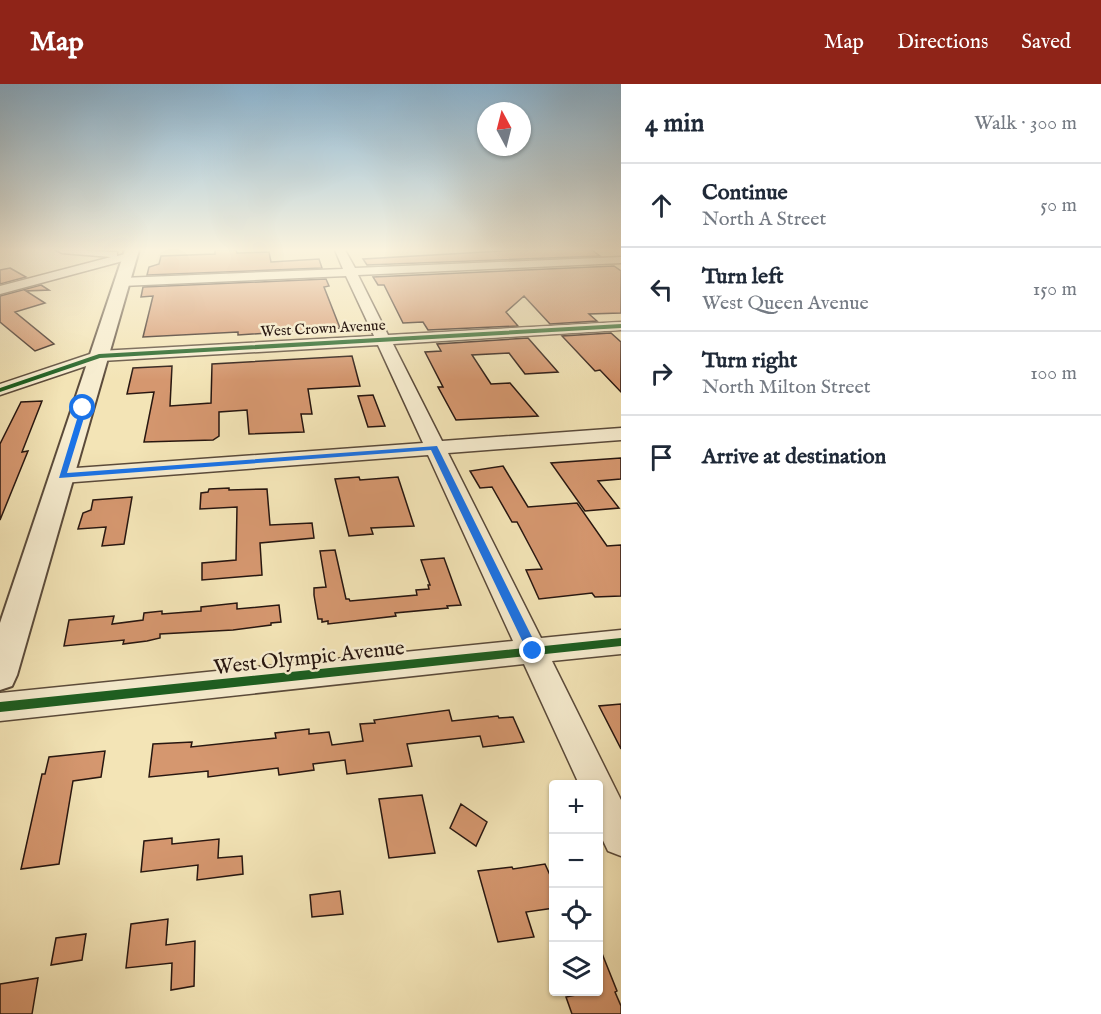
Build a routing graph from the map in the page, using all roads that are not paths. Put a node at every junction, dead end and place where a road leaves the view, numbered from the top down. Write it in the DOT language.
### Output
graph roads {
  1 [pos="118,293"];
  2 [pos="360,293"];
  3 [pos="621,327"];
  4 [pos="382,340"];
  5 [pos="99,356"];
  6 [pos="0,390"];
  7 [pos="621,434"];
  8 [pos="434,448"];
  9 [pos="62,476"];
  10 [pos="621,642"];
  11 [pos="533,651"];
  12 [pos="0,675"];
  13 [pos="0,707"];
  14 [pos="594,780"];
  15 [pos="603,800"];
  16 [pos="621,838"];
  1 -- 5 [label="street"];
  2 -- 4 [label="street"];
  3 -- 4 [label="street, West Crown Avenue"];
  4 -- 5 [label="street, West Crown Avenue"];
  4 -- 8 [label="street"];
  5 -- 6 [label="street, West Crown Avenue"];
  5 -- 9 [label="street"];
  7 -- 8 [label="street"];
  8 -- 9 [label="street"];
  8 -- 11 [label="street"];
  9 -- 12 [label="street"];
  10 -- 11 [label="street, West Olympic Avenue"];
  11 -- 13 [label="street, West Olympic Avenue"];
  11 -- 14 [label="street"];
  15 -- 16 [label="street"];
}
